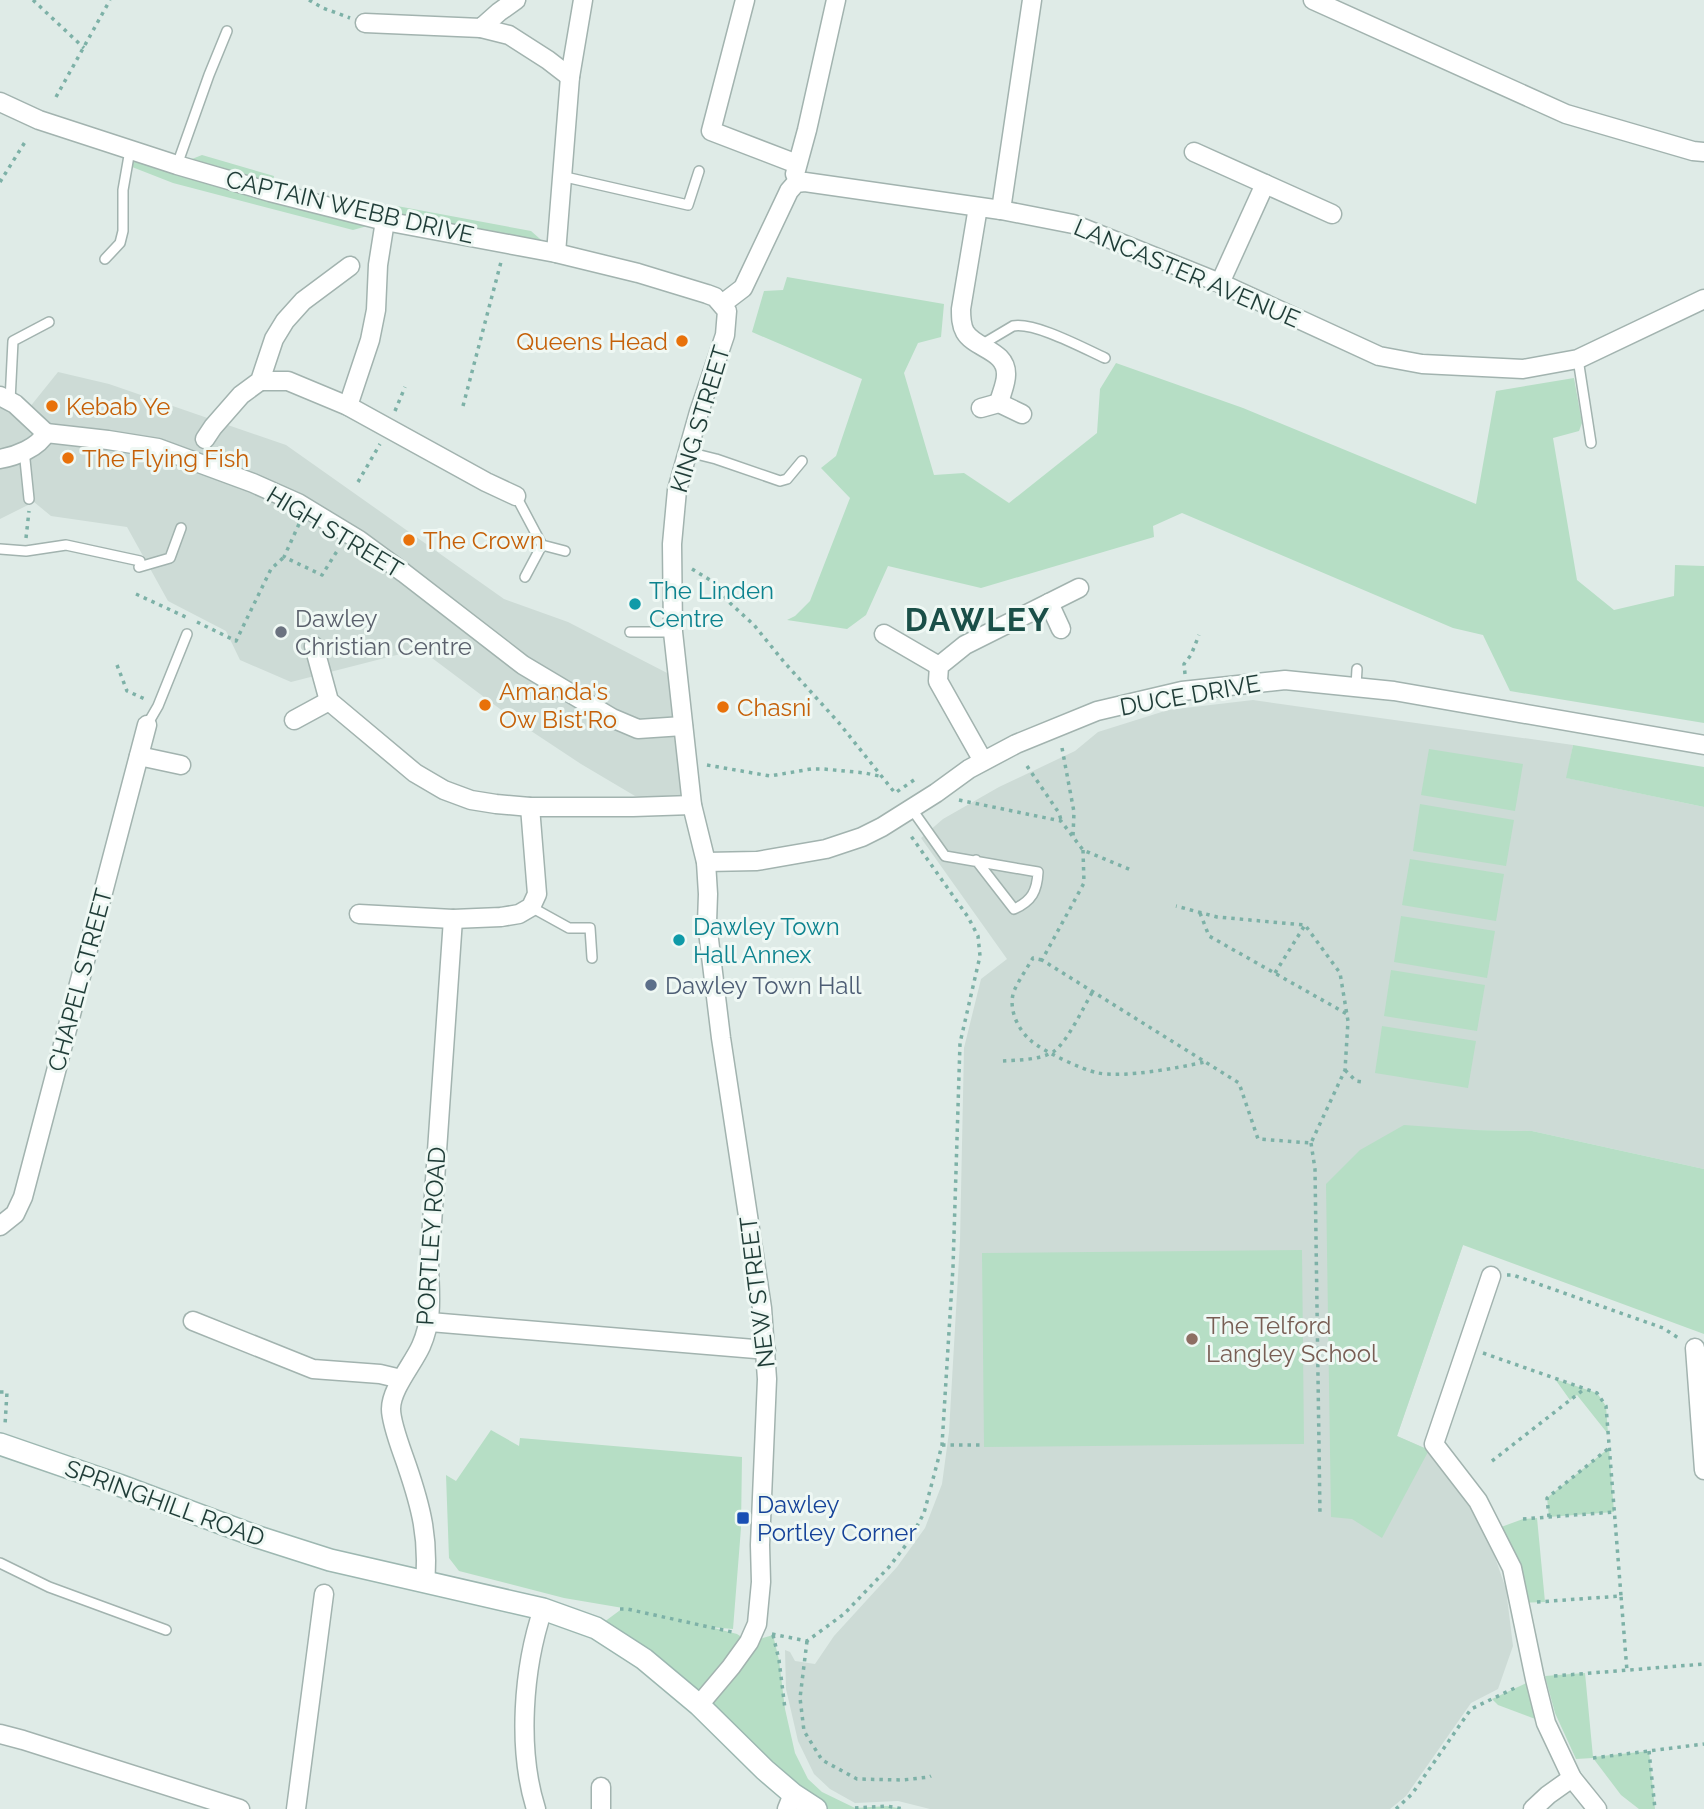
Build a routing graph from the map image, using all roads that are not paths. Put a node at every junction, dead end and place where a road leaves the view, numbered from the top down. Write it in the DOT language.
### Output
graph roads {
  1 [pos="516,0"];
  2 [pos="583,0"];
  3 [pos="745,0"];
  4 [pos="835,0"];
  5 [pos="1032,0"];
  6 [pos="1313,0"];
  7 [pos="365,23"];
  8 [pos="481,28"];
  9 [pos="227,32"];
  10 [pos="570,77"];
  11 [pos="0,102"];
  12 [pos="130,150"];
  13 [pos="1194,152"];
  14 [pos="1704,152"];
  15 [pos="797,164"];
  16 [pos="177,165"];
  17 [pos="699,171"];
  18 [pos="561,176"];
  19 [pos="796,183"];
  20 [pos="1265,184"];
  21 [pos="978,207"];
  22 [pos="1001,211"];
  23 [pos="1332,214"];
  24 [pos="385,221"];
  25 [pos="556,253"];
  26 [pos="105,258"];
  27 [pos="351,266"];
  28 [pos="1220,283"];
  29 [pos="1704,299"];
  30 [pos="722,304"];
  31 [pos="49,322"];
  32 [pos="981,345"];
  33 [pos="1105,358"];
  34 [pos="1578,359"];
  35 [pos="260,381"];
  36 [pos="5,398"];
  37 [pos="348,406"];
  38 [pos="1021,414"];
  39 [pos="46,433"];
  40 [pos="205,439"];
  41 [pos="1591,443"];
  42 [pos="24,450"];
  43 [pos="688,452"];
  44 [pos="0,459"];
  45 [pos="802,461"];
  46 [pos="516,496"];
  47 [pos="29,499"];
  48 [pos="181,528"];
  49 [pos="542,545"];
  50 [pos="0,549"];
  51 [pos="565,551"];
  52 [pos="525,577"];
  53 [pos="1079,588"];
  54 [pos="1049,603"];
  55 [pos="1061,629"];
  56 [pos="629,632"];
  57 [pos="673,632"];
  58 [pos="187,634"];
  59 [pos="884,634"];
  60 [pos="314,646"];
  61 [pos="939,666"];
  62 [pos="329,701"];
  63 [pos="294,720"];
  64 [pos="147,725"];
  65 [pos="683,726"];
  66 [pos="1704,745"];
  67 [pos="139,756"];
  68 [pos="983,761"];
  69 [pos="181,765"];
  70 [pos="692,805"];
  71 [pos="530,807"];
  72 [pos="911,808"];
  73 [pos="976,860"];
  74 [pos="706,862"];
  75 [pos="531,907"];
  76 [pos="359,914"];
  77 [pos="453,919"];
  78 [pos="592,958"];
  79 [pos="0,1226"];
  80 [pos="1491,1276"];
  81 [pos="193,1321"];
  82 [pos="430,1322"];
  83 [pos="1695,1348"];
  84 [pos="766,1350"];
  85 [pos="401,1380"];
  86 [pos="0,1444"];
  87 [pos="1704,1470"];
  88 [pos="0,1563"];
  89 [pos="425,1582"];
  90 [pos="324,1594"];
  91 [pos="543,1609"];
  92 [pos="166,1630"];
  93 [pos="699,1705"];
  94 [pos="0,1734"];
  95 [pos="1572,1778"];
  96 [pos="601,1787"];
  97 [pos="790,1802"];
  98 [pos="240,1809"];
  99 [pos="296,1809"];
  100 [pos="536,1809"];
  101 [pos="601,1809"];
  102 [pos="816,1809"];
  103 [pos="1533,1809"];
  104 [pos="1597,1809"];
  1 -- 8 [label="street"];
  2 -- 10 [label="street"];
  3 -- 15 [label="street"];
  4 -- 15 [label="street"];
  5 -- 22 [label="street"];
  6 -- 14 [label="street"];
  7 -- 8 [label="street"];
  8 -- 10 [label="street"];
  9 -- 16 [label="lane"];
  10 -- 18 [label="street"];
  11 -- 12 [label="street, CAPTAIN WEBB DRIVE"];
  12 -- 16 [label="street, CAPTAIN WEBB DRIVE"];
  12 -- 26 [label="lane"];
  13 -- 20 [label="street"];
  15 -- 19 [label="street"];
  16 -- 24 [label="street, CAPTAIN WEBB DRIVE"];
  17 -- 18 [label="lane"];
  18 -- 25 [label="street"];
  19 -- 21 [label="street, LANCASTER AVENUE"];
  19 -- 30 [label="street"];
  20 -- 23 [label="street"];
  20 -- 28 [label="street"];
  21 -- 22 [label="street, LANCASTER AVENUE"];
  21 -- 32 [label="street"];
  22 -- 28 [label="street, LANCASTER AVENUE"];
  24 -- 25 [label="street, CAPTAIN WEBB DRIVE"];
  24 -- 37 [label="street"];
  25 -- 30 [label="street, CAPTAIN WEBB DRIVE"];
  27 -- 35 [label="street"];
  28 -- 34 [label="street, LANCASTER AVENUE"];
  29 -- 34 [label="street, LANCASTER AVENUE"];
  30 -- 43 [label="street, KING STREET"];
  31 -- 36 [label="lane"];
  32 -- 33 [label="lane"];
  32 -- 38 [label="street"];
  34 -- 41 [label="lane"];
  35 -- 37 [label="street"];
  35 -- 40 [label="street"];
  36 -- 39 [label="street"];
  37 -- 46 [label="street"];
  39 -- 42 [label="street"];
  39 -- 65 [label="street, HIGH STREET"];
  42 -- 44 [label="street"];
  42 -- 47 [label="lane"];
  43 -- 45 [label="lane"];
  43 -- 57 [label="street, KING STREET"];
  46 -- 49 [label="lane"];
  48 -- 50 [label="lane"];
  49 -- 51 [label="lane"];
  49 -- 52 [label="lane"];
  53 -- 54 [label="street"];
  54 -- 55 [label="street"];
  54 -- 61 [label="street"];
  56 -- 57 [label="lane"];
  57 -- 65 [label="street, KING STREET"];
  58 -- 64 [label="lane"];
  59 -- 61 [label="street"];
  60 -- 62 [label="street"];
  61 -- 68 [label="street"];
  62 -- 63 [label="street"];
  62 -- 71 [label="street"];
  64 -- 67 [label="street, CHAPEL STREET"];
  65 -- 70 [label="street, KING STREET"];
  66 -- 68 [label="street, DUCE DRIVE"];
  67 -- 69 [label="street"];
  67 -- 79 [label="street, CHAPEL STREET"];
  68 -- 72 [label="street, DUCE DRIVE"];
  70 -- 71 [label="street"];
  70 -- 74 [label="street, NEW STREET"];
  71 -- 75 [label="street"];
  72 -- 73 [label="lane"];
  72 -- 74 [label="street, DUCE DRIVE"];
  73 -- 73 [label="lane"];
  74 -- 84 [label="street, NEW STREET"];
  75 -- 77 [label="street"];
  75 -- 78 [label="lane"];
  76 -- 77 [label="street"];
  77 -- 82 [label="street, PORTLEY ROAD"];
  80 -- 95 [label="street"];
  81 -- 85 [label="street"];
  82 -- 84 [label="street"];
  82 -- 85 [label="street, PORTLEY ROAD"];
  83 -- 87 [label="street"];
  84 -- 93 [label="street, NEW STREET"];
  85 -- 89 [label="street, PORTLEY ROAD"];
  86 -- 89 [label="main road, SPRINGHILL ROAD"];
  88 -- 92 [label="lane"];
  89 -- 91 [label="main road, SPRINGHILL ROAD"];
  90 -- 99 [label="street"];
  91 -- 93 [label="main road, SPRINGHILL ROAD"];
  91 -- 100 [label="street"];
  93 -- 97 [label="main road, SPRINGHILL ROAD"];
  94 -- 98 [label="street"];
  95 -- 103 [label="street"];
  95 -- 104 [label="street"];
  96 -- 101 [label="street"];
  97 -- 102 [label="main road, SPRINGHILL ROAD"];
}
